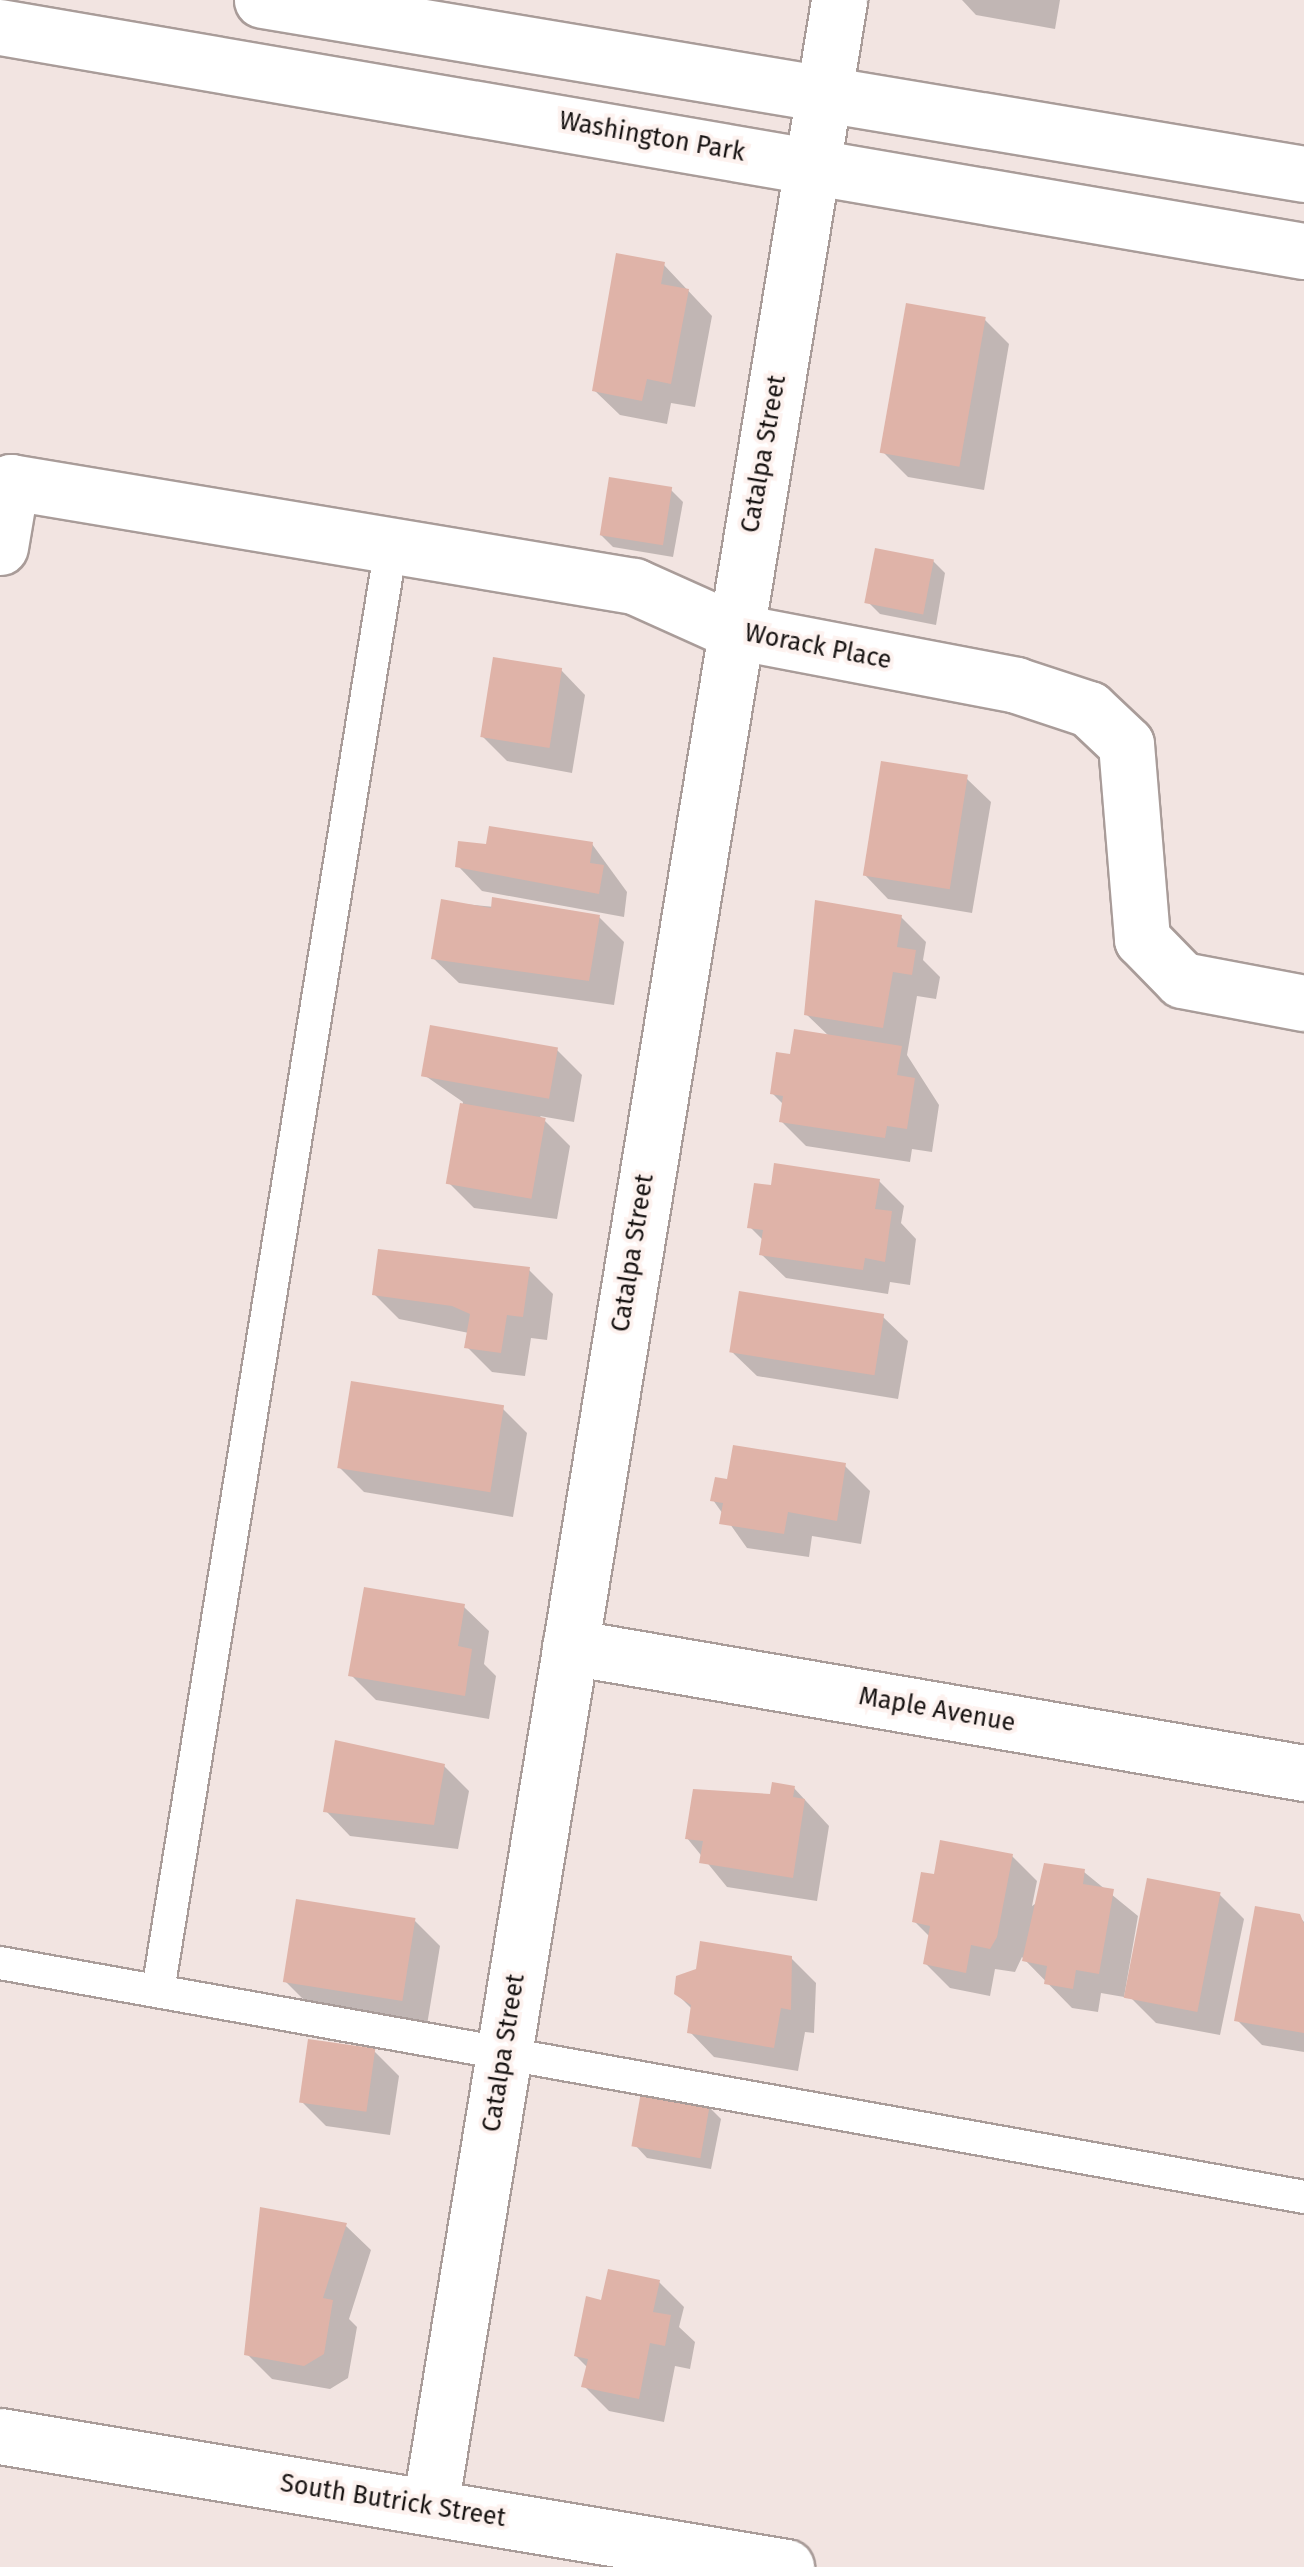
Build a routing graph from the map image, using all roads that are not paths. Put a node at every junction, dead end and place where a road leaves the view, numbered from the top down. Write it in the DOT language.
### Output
graph roads {
  1 [pos="262,0"];
  2 [pos="840,0"];
  3 [pos="0,27"];
  4 [pos="825,95"];
  5 [pos="813,165"];
  6 [pos="1304,174"];
  7 [pos="1304,251"];
  8 [pos="5,481"];
  9 [pos="392,546"];
  10 [pos="0,547"];
  11 [pos="734,631"];
  12 [pos="1304,1003"];
  13 [pos="570,1647"];
  14 [pos="1304,1773"];
  15 [pos="0,1962"];
  16 [pos="158,1991"];
  17 [pos="504,2053"];
  18 [pos="1304,2197"];
  19 [pos="0,2436"];
  20 [pos="430,2507"];
  21 [pos="766,2565"];
  1 -- 4 [label="street"];
  2 -- 4 [label="street, Catalpa Street"];
  3 -- 5 [label="street, Washington Park"];
  4 -- 5 [label="street, Catalpa Street"];
  4 -- 6 [label="street"];
  5 -- 7 [label="street, Washington Park"];
  5 -- 11 [label="street, Catalpa Street"];
  8 -- 9 [label="street, Worack Place"];
  8 -- 10 [label="street"];
  9 -- 11 [label="street, Worack Place"];
  9 -- 16 [label="lane"];
  11 -- 12 [label="street, Worack Place"];
  11 -- 13 [label="street, Catalpa Street"];
  13 -- 14 [label="street, Maple Avenue"];
  13 -- 17 [label="street, Catalpa Street"];
  15 -- 16 [label="lane"];
  16 -- 17 [label="lane"];
  17 -- 18 [label="lane"];
  17 -- 20 [label="street, Catalpa Street"];
  19 -- 20 [label="street, South Butrick Street"];
  20 -- 21 [label="street, South Butrick Street"];
}
